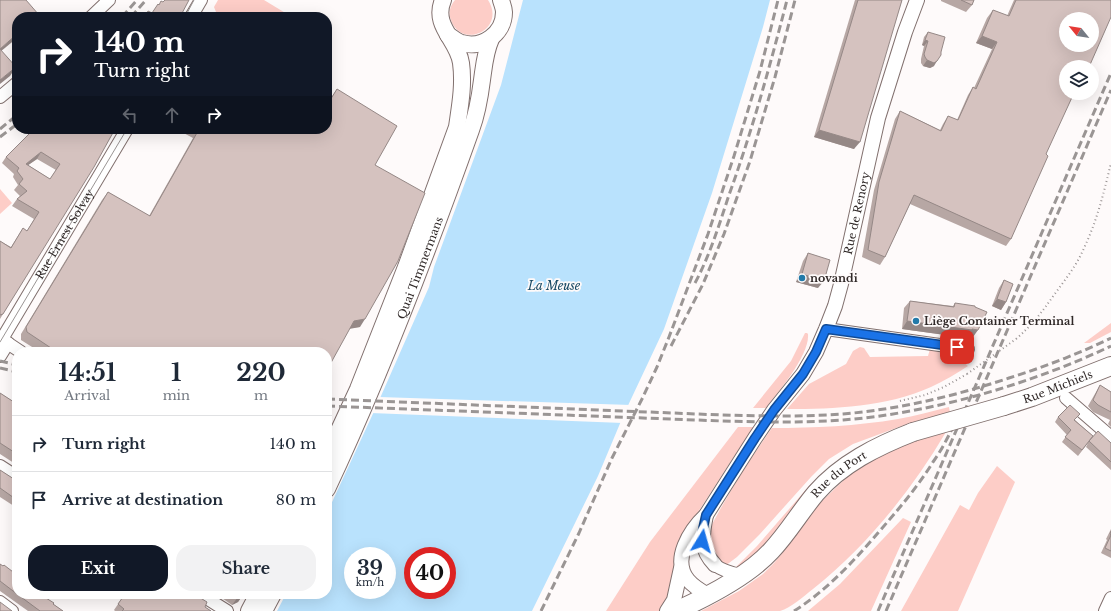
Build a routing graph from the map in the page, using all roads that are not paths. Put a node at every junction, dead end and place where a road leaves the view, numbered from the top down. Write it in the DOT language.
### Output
graph roads {
  1 [pos="109,0"];
  2 [pos="201,0"];
  3 [pos="443,0"];
  4 [pos="501,0"];
  5 [pos="917,0"];
  6 [pos="96,12"];
  7 [pos="194,12"];
  8 [pos="448,35"];
  9 [pos="491,39"];
  10 [pos="12,88"];
  11 [pos="0,98"];
  12 [pos="124,134"];
  13 [pos="826,329"];
  14 [pos="4,340"];
  15 [pos="14,347"];
  16 [pos="968,349"];
  17 [pos="0,356"];
  18 [pos="1111,366"];
  19 [pos="1066,398"];
  20 [pos="1004,406"];
  21 [pos="1111,437"];
  22 [pos="332,445"];
  23 [pos="0,466"];
  24 [pos="12,474"];
  25 [pos="332,478"];
  26 [pos="706,515"];
  27 [pos="715,564"];
  28 [pos="681,568"];
  29 [pos="741,575"];
  30 [pos="711,593"];
  31 [pos="208,599"];
  32 [pos="255,599"];
  33 [pos="270,599"];
  34 [pos="0,602"];
  35 [pos="12,611"];
  36 [pos="227,611"];
  37 [pos="248,611"];
  38 [pos="264,611"];
  39 [pos="667,611"];
  40 [pos="676,611"];
  1 -- 6 [label="street"];
  2 -- 7 [label="street"];
  3 -- 8 [label="main road, Quai Timmermans"];
  4 -- 9 [label="main road, Quai Timmermans"];
  5 -- 13 [label="street, Rue de Renory"];
  8 -- 9 [label="main road"];
  8 -- 22 [label="main road, Quai Timmermans"];
  9 -- 25 [label="main road, Quai Timmermans"];
  10 -- 11 [label="street"];
  12 -- 14 [label="street, Rue Ernest Solvay"];
  13 -- 16 [label="street"];
  13 -- 26 [label="street, Rue de Renory"];
  14 -- 15 [label="street"];
  14 -- 17 [label="street, Rue Ernest Solvay"];
  18 -- 20 [label="main road, Rue Michiels"];
  19 -- 21 [label="street"];
  20 -- 29 [label="main road, Rue du Port, bridge"];
  23 -- 24 [label="street"];
  26 -- 27 [label="street, Rue de Renory"];
  26 -- 28 [label="street, Rue de Renory"];
  27 -- 29 [label="street, Rue de Renory"];
  27 -- 30 [label="street, Rue de Renory"];
  28 -- 30 [label="street"];
  28 -- 39 [label="street, Rue de Renory"];
  29 -- 30 [label="main road, Rue du Port"];
  30 -- 40 [label="main road, Rue du Port"];
  31 -- 36 [label="street"];
  32 -- 37 [label="main road"];
  33 -- 38 [label="main road"];
  34 -- 35 [label="street"];
}
